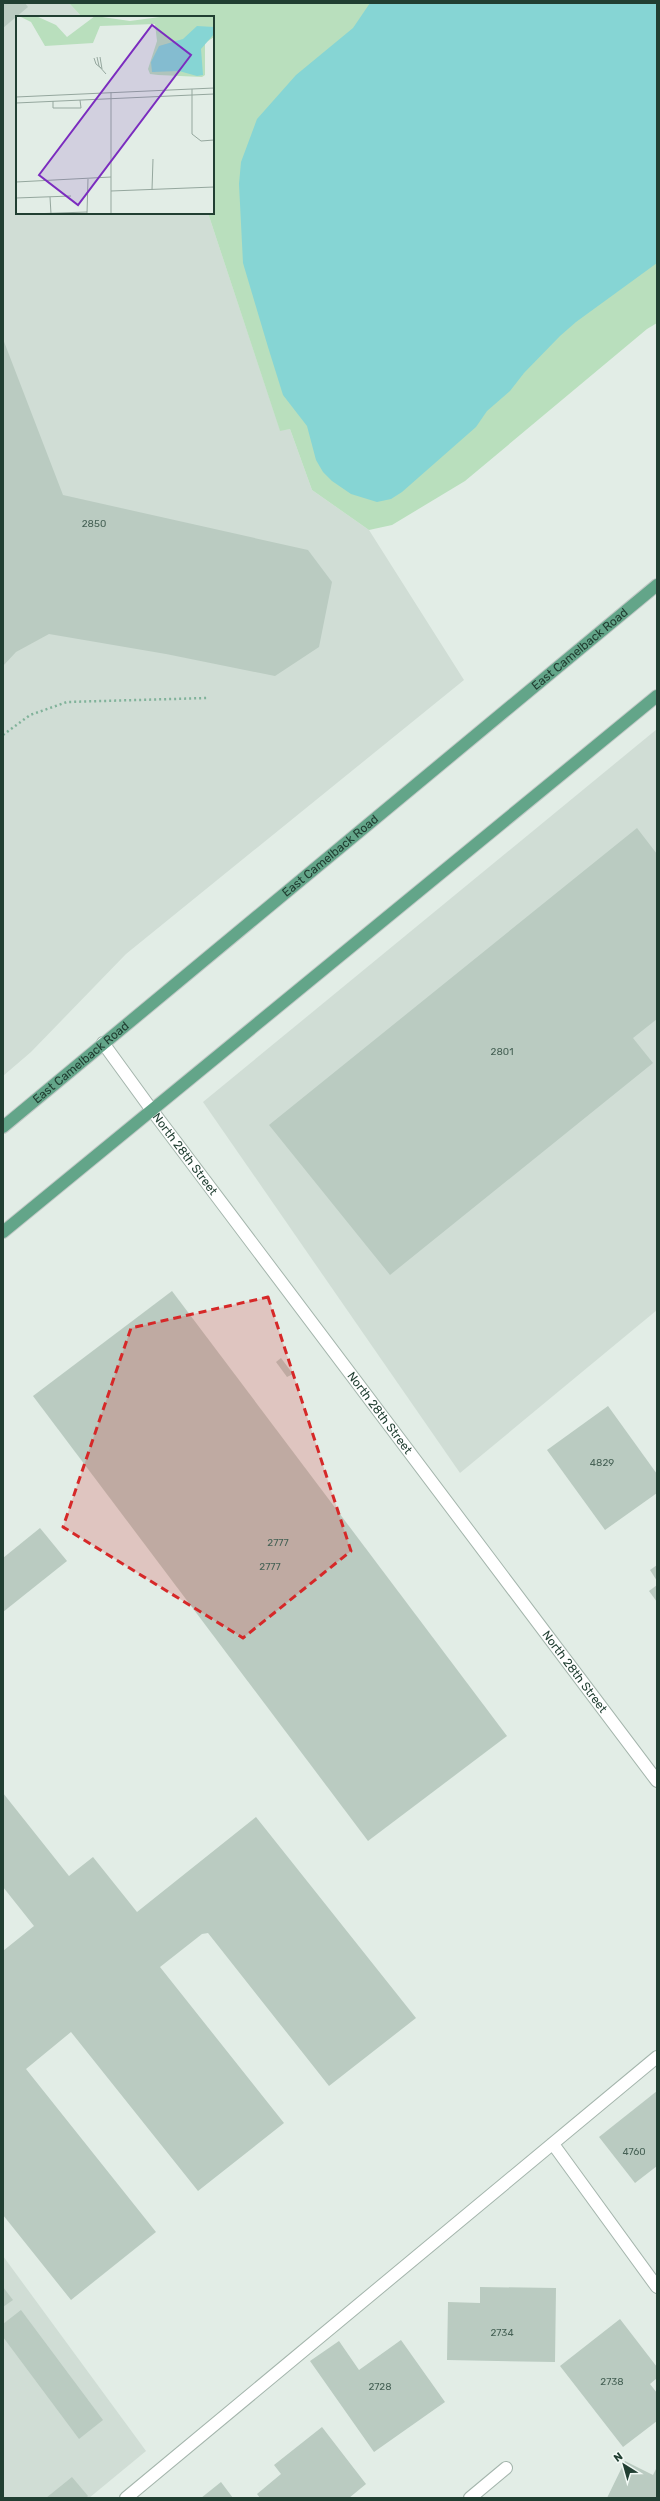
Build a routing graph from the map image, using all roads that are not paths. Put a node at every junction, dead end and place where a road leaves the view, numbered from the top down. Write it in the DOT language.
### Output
graph roads {
  1 [pos="657,585"];
  2 [pos="657,696"];
  3 [pos="104,1043"];
  4 [pos="150,1109"];
  5 [pos="3,1127"];
  6 [pos="3,1232"];
  7 [pos="657,1781"];
  8 [pos="657,2057"];
  9 [pos="553,2144"];
  10 [pos="657,2288"];
  11 [pos="506,2468"];
  12 [pos="126,2498"];
  13 [pos="470,2498"];
  1 -- 3 [label="main road, East Camelback Road"];
  2 -- 4 [label="main road"];
  3 -- 4 [label="street, North 28th Street"];
  3 -- 5 [label="main road, East Camelback Road"];
  4 -- 6 [label="main road"];
  4 -- 7 [label="street, North 28th Street"];
  8 -- 9 [label="street"];
  9 -- 10 [label="street"];
  9 -- 12 [label="street"];
  11 -- 13 [label="street"];
}
